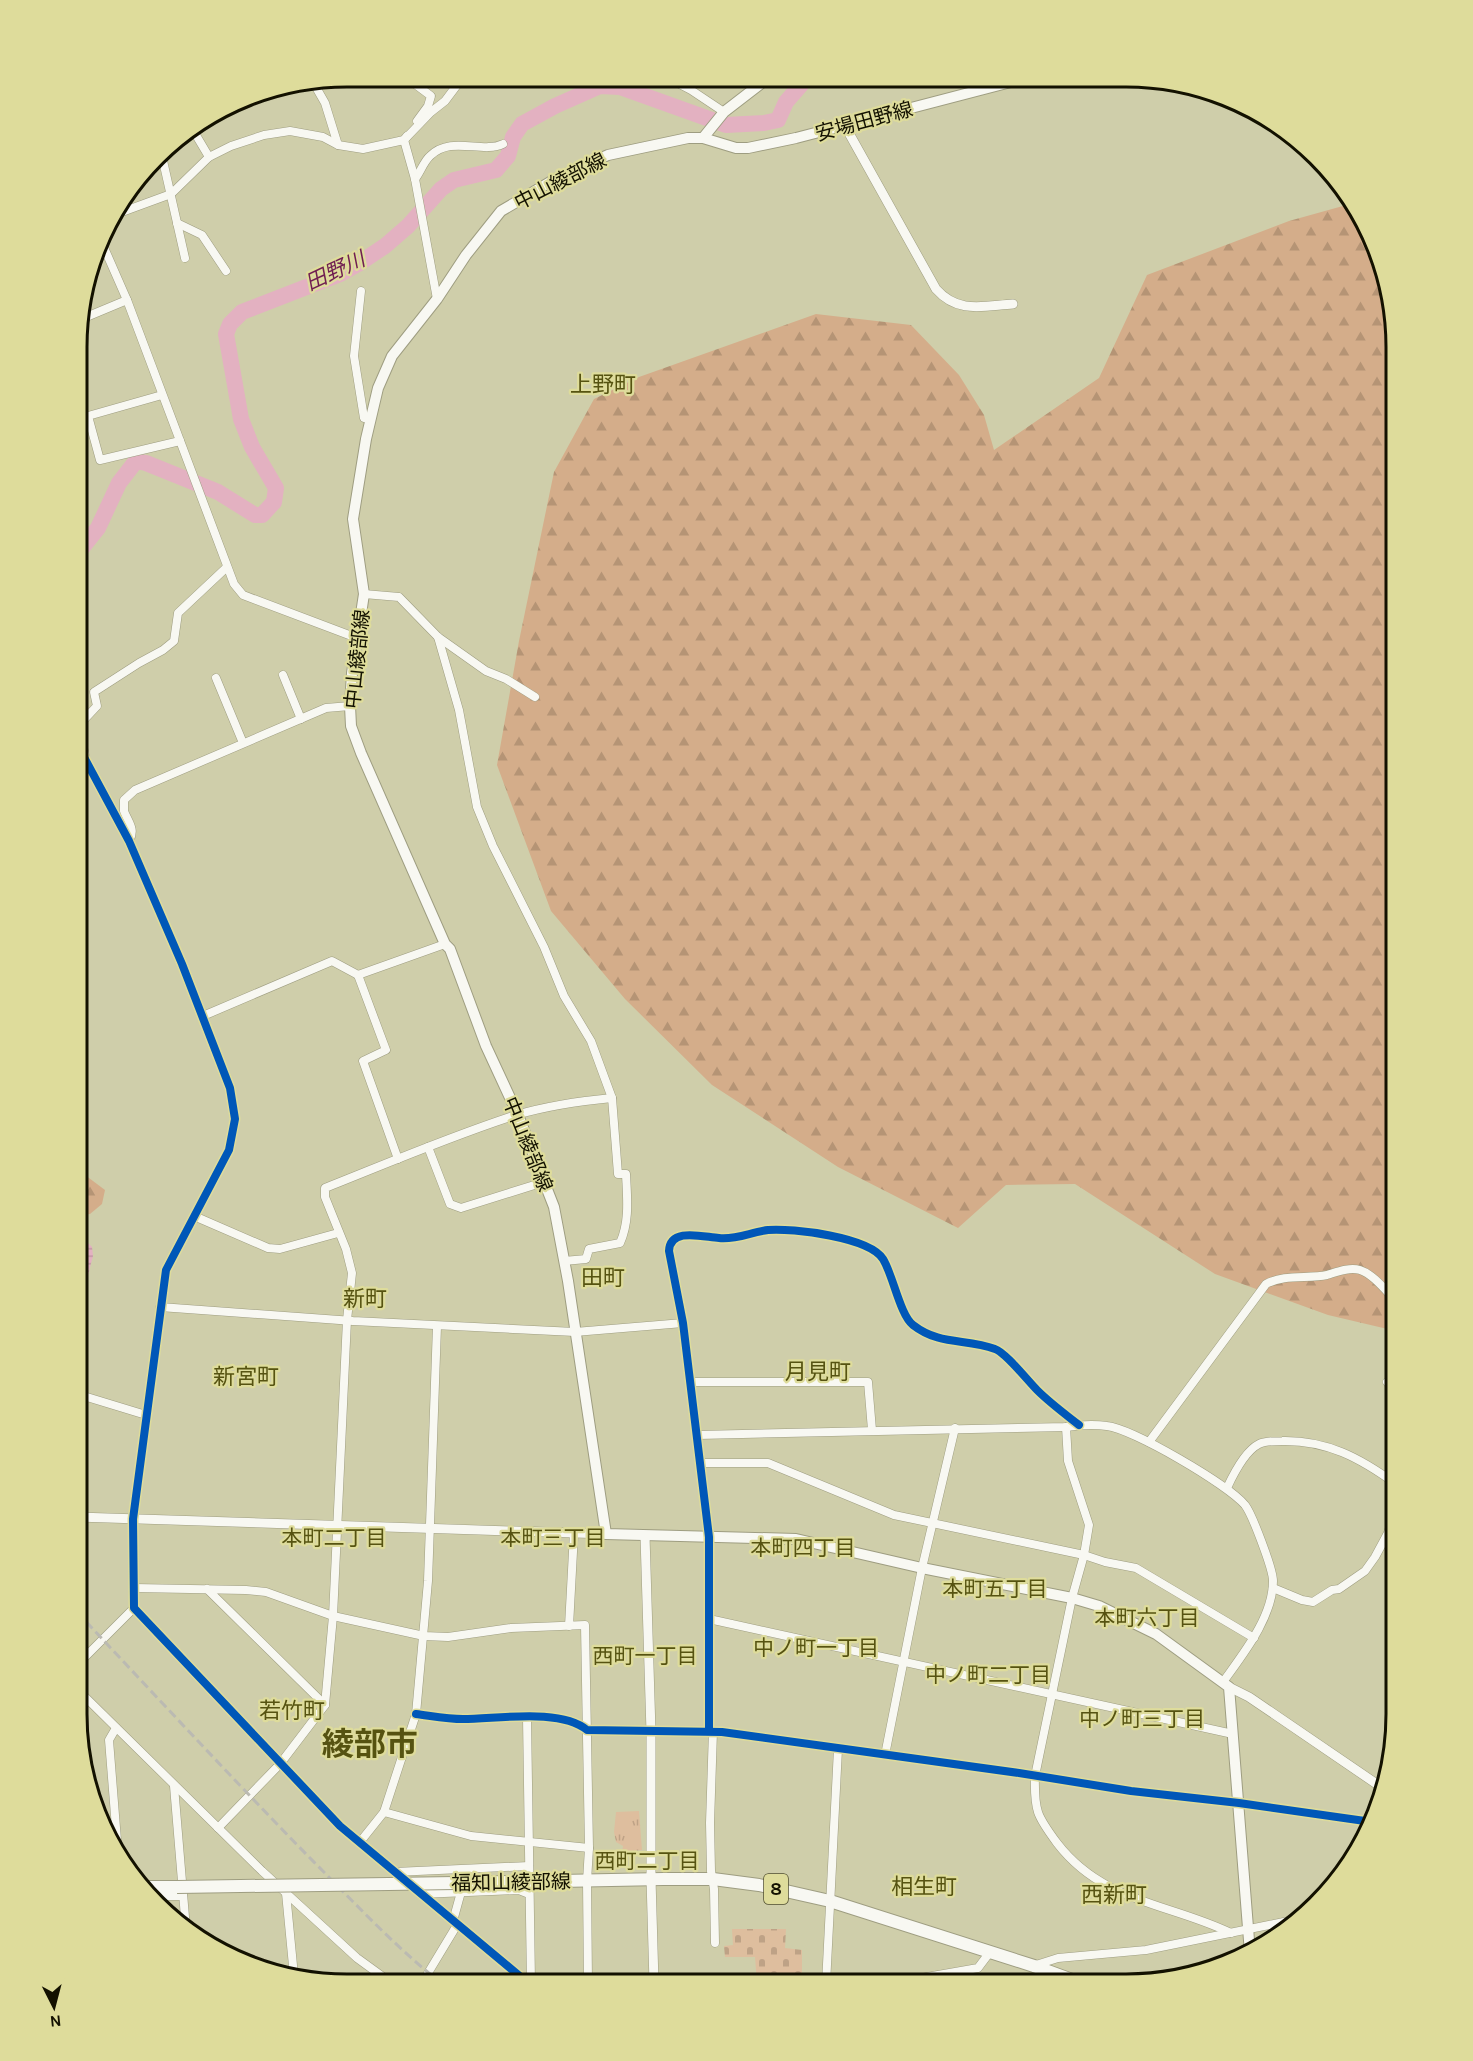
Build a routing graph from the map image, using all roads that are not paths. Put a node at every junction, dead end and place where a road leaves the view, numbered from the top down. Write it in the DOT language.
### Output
graph roads {
  1 [pos="419,87"];
  2 [pos="456,87"];
  3 [pos="685,87"];
  4 [pos="755,87"];
  5 [pos="992,87"];
  6 [pos="317,89"];
  7 [pos="718,118"];
  8 [pos="845,126"];
  9 [pos="196,136"];
  10 [pos="703,138"];
  11 [pos="404,140"];
  12 [pos="502,144"];
  13 [pos="338,145"];
  14 [pos="208,157"];
  15 [pos="164,162"];
  16 [pos="415,179"];
  17 [pos="171,194"];
  18 [pos="126,211"];
  19 [pos="177,223"];
  20 [pos="106,251"];
  21 [pos="185,258"];
  22 [pos="226,271"];
  23 [pos="360,291"];
  24 [pos="436,299"];
  25 [pos="127,300"];
  26 [pos="1012,304"];
  27 [pos="89,316"];
  28 [pos="162,394"];
  29 [pos="371,419"];
  30 [pos="180,441"];
  31 [pos="227,567"];
  32 [pos="364,594"];
  33 [pos="438,637"];
  34 [pos="357,638"];
  35 [pos="283,675"];
  36 [pos="216,678"];
  37 [pos="535,697"];
  38 [pos="350,706"];
  39 [pos="87,717"];
  40 [pos="301,719"];
  41 [pos="243,743"];
  42 [pos="87,762"];
  43 [pos="129,841"];
  44 [pos="444,944"];
  45 [pos="358,975"];
  46 [pos="203,1016"];
  47 [pos="612,1098"];
  48 [pos="518,1115"];
  49 [pos="428,1147"];
  50 [pos="398,1159"];
  51 [pos="544,1182"];
  52 [pos="194,1216"];
  53 [pos="338,1233"];
  54 [pos="564,1261"];
  55 [pos="1386,1291"];
  56 [pos="160,1307"];
  57 [pos="347,1320"];
  58 [pos="683,1323"];
  59 [pos="437,1326"];
  60 [pos="575,1332"];
  61 [pos="691,1382"];
  62 [pos="87,1397"];
  63 [pos="146,1415"];
  64 [pos="1079,1425"];
  65 [pos="1066,1427"];
  66 [pos="955,1428"];
  67 [pos="872,1430"];
  68 [pos="698,1435"];
  69 [pos="1149,1442"];
  70 [pos="701,1463"];
  71 [pos="1386,1477"];
  72 [pos="1227,1488"];
  73 [pos="87,1517"];
  74 [pos="133,1519"];
  75 [pos="934,1522"];
  76 [pos="337,1526"];
  77 [pos="429,1529"];
  78 [pos="574,1533"];
  79 [pos="606,1534"];
  80 [pos="645,1536"];
  81 [pos="709,1537"];
  82 [pos="1386,1537"];
  83 [pos="1084,1555"];
  84 [pos="922,1568"];
  85 [pos="134,1588"];
  86 [pos="1273,1588"];
  87 [pos="207,1589"];
  88 [pos="1072,1598"];
  89 [pos="134,1608"];
  90 [pos="333,1617"];
  91 [pos="709,1619"];
  92 [pos="569,1626"];
  93 [pos="424,1636"];
  94 [pos="1254,1638"];
  95 [pos="87,1655"];
  96 [pos="904,1662"];
  97 [pos="1226,1685"];
  98 [pos="1052,1695"];
  99 [pos="87,1700"];
  100 [pos="325,1706"];
  101 [pos="416,1714"];
  102 [pos="527,1717"];
  103 [pos="116,1728"];
  104 [pos="587,1730"];
  105 [pos="711,1731"];
  106 [pos="651,1732"];
  107 [pos="1233,1734"];
  108 [pos="838,1749"];
  109 [pos="885,1755"];
  110 [pos="280,1764"];
  111 [pos="1035,1776"];
  112 [pos="1376,1784"];
  113 [pos="174,1786"];
  114 [pos="1239,1803"];
  115 [pos="384,1812"];
  116 [pos="1363,1821"];
  117 [pos="218,1828"];
  118 [pos="116,1832"];
  119 [pos="529,1840"];
  120 [pos="360,1842"];
  121 [pos="589,1848"];
  122 [pos="529,1866"];
  123 [pos="395,1872"];
  124 [pos="651,1879"];
  125 [pos="713,1880"];
  126 [pos="587,1881"];
  127 [pos="458,1887"];
  128 [pos="529,1888"];
  129 [pos="155,1889"];
  130 [pos="180,1892"];
  131 [pos="286,1893"];
  132 [pos="420,1894"];
  133 [pos="160,1895"];
  134 [pos="830,1901"];
  135 [pos="184,1916"];
  136 [pos="455,1923"];
  137 [pos="1280,1923"];
  138 [pos="1249,1930"];
  139 [pos="1231,1933"];
  140 [pos="1250,1942"];
  141 [pos="715,1943"];
  142 [pos="990,1952"];
  143 [pos="1034,1966"];
  144 [pos="293,1968"];
  145 [pos="379,1974"];
  146 [pos="427,1974"];
  147 [pos="518,1974"];
  148 [pos="529,1974"];
  149 [pos="588,1974"];
  150 [pos="654,1974"];
  151 [pos="826,1974"];
  152 [pos="944,1974"];
  153 [pos="1050,1974"];
  1 -- 11 [label="street"];
  2 -- 11 [label="street"];
  3 -- 7 [label="street"];
  4 -- 7 [label="main road"];
  5 -- 8 [label="main road, 安場田野線"];
  6 -- 13 [label="street"];
  7 -- 10 [label="main road"];
  8 -- 10 [label="main road, 安場田野線"];
  8 -- 26 [label="street"];
  9 -- 14 [label="street"];
  10 -- 24 [label="main road, 中山綾部線"];
  11 -- 13 [label="street"];
  11 -- 16 [label="street"];
  12 -- 16 [label="street"];
  13 -- 14 [label="street"];
  14 -- 17 [label="street"];
  15 -- 17 [label="street"];
  16 -- 24 [label="street"];
  17 -- 18 [label="street"];
  17 -- 19 [label="street"];
  19 -- 21 [label="street"];
  19 -- 22 [label="street"];
  20 -- 25 [label="street"];
  23 -- 29 [label="street"];
  24 -- 29 [label="main road, 中山綾部線"];
  25 -- 27 [label="street"];
  25 -- 28 [label="street"];
  28 -- 30 [label="street"];
  28 -- 30 [label="street"];
  29 -- 32 [label="main road, 中山綾部線"];
  30 -- 31 [label="street"];
  31 -- 34 [label="street"];
  31 -- 39 [label="street"];
  32 -- 33 [label="street"];
  32 -- 34 [label="main road, 中山綾部線"];
  33 -- 37 [label="street"];
  33 -- 47 [label="street"];
  34 -- 38 [label="main road, 中山綾部線"];
  35 -- 40 [label="street"];
  36 -- 41 [label="street"];
  38 -- 40 [label="street"];
  38 -- 44 [label="main road, 中山綾部線"];
  40 -- 41 [label="street"];
  41 -- 43 [label="street"];
  42 -- 43 [label="street"];
  43 -- 46 [label="street"];
  44 -- 45 [label="street"];
  44 -- 48 [label="main road, 中山綾部線"];
  45 -- 46 [label="street"];
  45 -- 50 [label="street"];
  46 -- 52 [label="street"];
  47 -- 48 [label="street"];
  47 -- 54 [label="street"];
  48 -- 49 [label="street"];
  48 -- 51 [label="main road, 中山綾部線"];
  49 -- 50 [label="street"];
  49 -- 51 [label="street"];
  50 -- 53 [label="street"];
  51 -- 54 [label="main road, 中山綾部線"];
  52 -- 53 [label="street"];
  52 -- 56 [label="street"];
  53 -- 57 [label="street"];
  54 -- 60 [label="main road, 中山綾部線"];
  55 -- 69 [label="street"];
  56 -- 57 [label="street"];
  56 -- 63 [label="street"];
  57 -- 59 [label="street"];
  57 -- 76 [label="street"];
  58 -- 60 [label="street"];
  58 -- 61 [label="street"];
  58 -- 64 [label="street"];
  59 -- 60 [label="street"];
  59 -- 77 [label="street"];
  60 -- 79 [label="main road, 中山綾部線"];
  61 -- 67 [label="street"];
  61 -- 68 [label="street"];
  62 -- 63 [label="street"];
  63 -- 74 [label="street"];
  64 -- 65 [label="street"];
  64 -- 69 [label="street"];
  65 -- 66 [label="street"];
  65 -- 83 [label="street"];
  66 -- 67 [label="street"];
  66 -- 75 [label="street"];
  67 -- 68 [label="street"];
  68 -- 70 [label="street"];
  69 -- 72 [label="street"];
  70 -- 75 [label="street"];
  70 -- 81 [label="street"];
  71 -- 72 [label="street"];
  72 -- 86 [label="street"];
  73 -- 74 [label="street"];
  74 -- 76 [label="street"];
  74 -- 85 [label="street"];
  75 -- 83 [label="street"];
  75 -- 84 [label="street"];
  76 -- 77 [label="street"];
  76 -- 90 [label="street"];
  77 -- 78 [label="street"];
  77 -- 93 [label="street"];
  78 -- 79 [label="street"];
  78 -- 92 [label="street"];
  79 -- 80 [label="main road"];
  80 -- 81 [label="main road"];
  80 -- 106 [label="street"];
  81 -- 84 [label="main road"];
  81 -- 91 [label="street"];
  82 -- 86 [label="street"];
  83 -- 88 [label="street"];
  83 -- 94 [label="street"];
  84 -- 88 [label="main road"];
  84 -- 96 [label="street"];
  85 -- 87 [label="street"];
  85 -- 89 [label="street"];
  86 -- 94 [label="street"];
  87 -- 90 [label="street"];
  87 -- 100 [label="street"];
  88 -- 97 [label="main road"];
  88 -- 98 [label="street"];
  89 -- 95 [label="street"];
  89 -- 110 [label="street"];
  90 -- 93 [label="street"];
  90 -- 100 [label="street"];
  91 -- 96 [label="street"];
  91 -- 105 [label="street"];
  92 -- 93 [label="street"];
  92 -- 104 [label="street"];
  93 -- 101 [label="street"];
  94 -- 97 [label="street"];
  96 -- 98 [label="street"];
  96 -- 109 [label="street"];
  97 -- 107 [label="main road"];
  97 -- 112 [label="street"];
  98 -- 107 [label="street"];
  98 -- 111 [label="street"];
  99 -- 103 [label="street"];
  100 -- 110 [label="street"];
  101 -- 102 [label="street"];
  101 -- 115 [label="street"];
  102 -- 104 [label="street"];
  102 -- 119 [label="street"];
  103 -- 113 [label="street"];
  103 -- 118 [label="street"];
  104 -- 106 [label="street"];
  104 -- 121 [label="street"];
  105 -- 106 [label="street"];
  105 -- 108 [label="street"];
  105 -- 125 [label="street"];
  106 -- 124 [label="street"];
  107 -- 114 [label="main road"];
  108 -- 109 [label="street"];
  108 -- 134 [label="street"];
  109 -- 111 [label="street"];
  110 -- 117 [label="street"];
  110 -- 120 [label="street"];
  111 -- 114 [label="street"];
  111 -- 139 [label="street"];
  113 -- 117 [label="street"];
  113 -- 130 [label="street"];
  114 -- 116 [label="street"];
  114 -- 138 [label="main road"];
  115 -- 119 [label="street"];
  115 -- 120 [label="street"];
  117 -- 131 [label="street"];
  119 -- 121 [label="street"];
  119 -- 122 [label="street"];
  120 -- 123 [label="street"];
  121 -- 126 [label="street"];
  122 -- 123 [label="street"];
  122 -- 128 [label="street"];
  123 -- 132 [label="street"];
  124 -- 125 [label="main road, 福知山綾部線 / 8"];
  124 -- 126 [label="main road, 福知山綾部線 / 8"];
  124 -- 150 [label="street"];
  125 -- 134 [label="main road, 福知山綾部線 / 8"];
  125 -- 141 [label="street"];
  126 -- 128 [label="main road, 福知山綾部線 / 8"];
  126 -- 149 [label="street"];
  127 -- 128 [label="main road, 福知山綾部線 / 8"];
  127 -- 130 [label="main road, 福知山綾部線 / 8, bridge"];
  127 -- 132 [label="street"];
  127 -- 136 [label="street"];
  128 -- 148 [label="street"];
  129 -- 130 [label="main road, 福知山綾部線 / 8"];
  130 -- 133 [label="street"];
  130 -- 135 [label="street"];
  131 -- 144 [label="street"];
  131 -- 145 [label="street"];
  132 -- 136 [label="street"];
  134 -- 142 [label="main road, 福知山綾部線 / 8"];
  134 -- 151 [label="street"];
  136 -- 146 [label="street"];
  136 -- 147 [label="street"];
  137 -- 138 [label="street"];
  138 -- 139 [label="street"];
  138 -- 140 [label="main road"];
  139 -- 143 [label="street"];
  142 -- 143 [label="main road, 福知山綾部線 / 8"];
  142 -- 152 [label="street"];
  143 -- 153 [label="main road, 福知山綾部線 / 8"];
}
